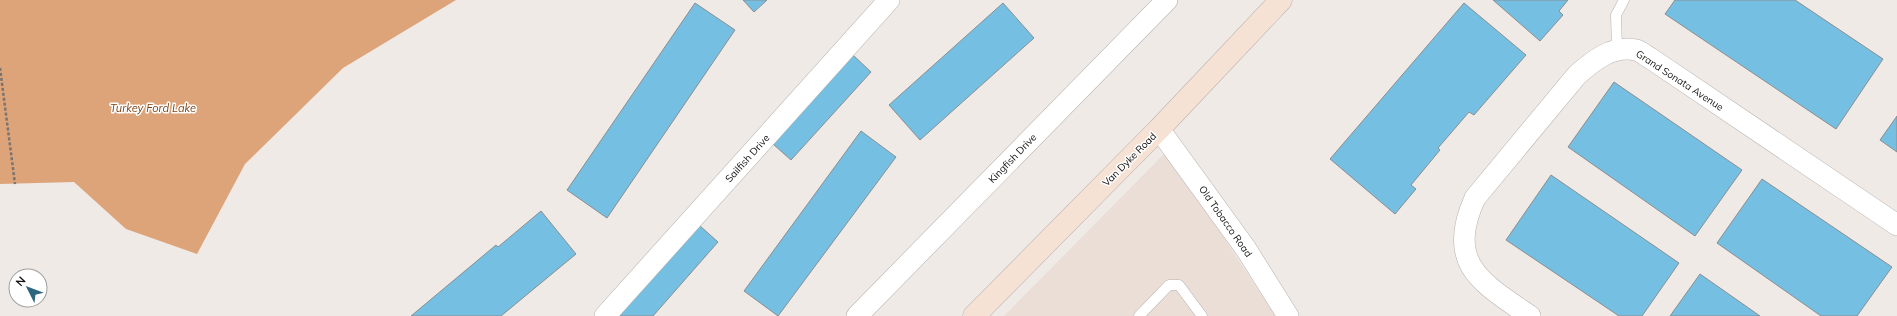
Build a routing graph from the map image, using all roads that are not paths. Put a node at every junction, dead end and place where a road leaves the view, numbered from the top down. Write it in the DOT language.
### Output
graph roads {
  1 [pos="889,0"];
  2 [pos="1167,0"];
  3 [pos="1281,0"];
  4 [pos="1624,0"];
  5 [pos="1617,49"];
  6 [pos="1159,128"];
  7 [pos="1897,225"];
  8 [pos="605,316"];
  9 [pos="857,316"];
  10 [pos="974,316"];
  11 [pos="1139,316"];
  12 [pos="1202,316"];
  13 [pos="1288,316"];
  14 [pos="1530,316"];
  1 -- 8 [label="street, Sailfish Drive"];
  2 -- 9 [label="street, Kingfish Drive"];
  3 -- 6 [label="main road, Van Dyke Road"];
  4 -- 5 [label="lane"];
  5 -- 7 [label="street, Grand Sonata Avenue"];
  5 -- 14 [label="street, Grand Sonata Avenue"];
  6 -- 10 [label="main road, Van Dyke Road"];
  6 -- 13 [label="street, Old Tobacco Road"];
  11 -- 12 [label="lane"];
}
